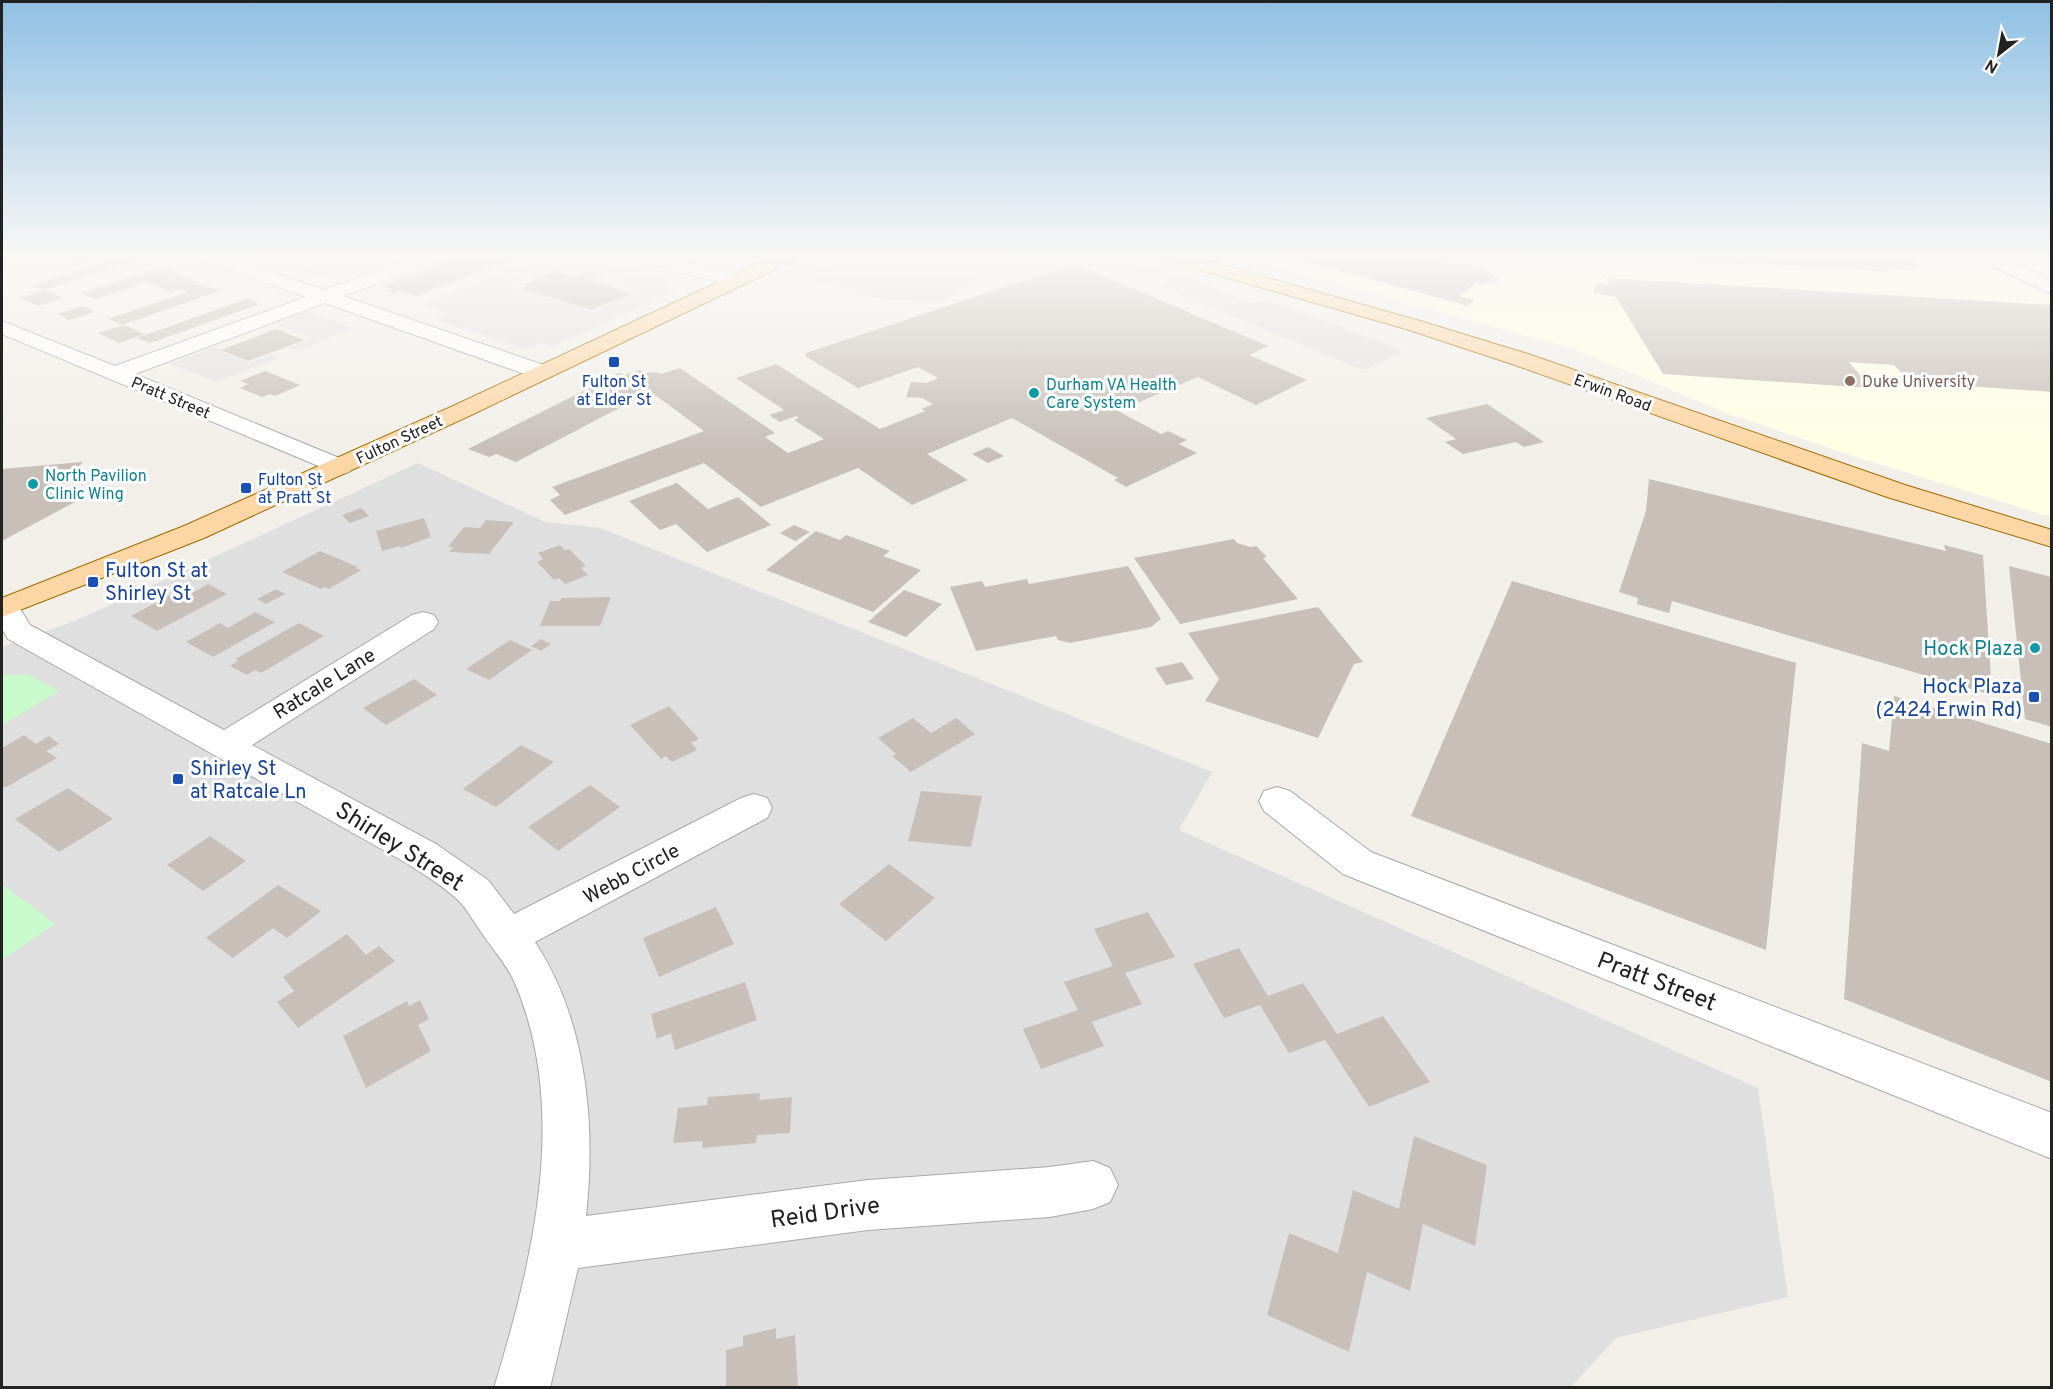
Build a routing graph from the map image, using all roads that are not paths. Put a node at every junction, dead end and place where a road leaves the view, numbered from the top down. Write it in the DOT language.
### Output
graph roads {
  1 [pos="258,321"];
  2 [pos="396,321"];
  3 [pos="648,321"];
  4 [pos="1398,321"];
  5 [pos="2,326"];
  6 [pos="541,372"];
  7 [pos="116,373"];
  8 [pos="340,467"];
  9 [pos="2052,539"];
  10 [pos="2,608"];
  11 [pos="423,622"];
  12 [pos="226,745"];
  13 [pos="1277,801"];
  14 [pos="754,808"];
  15 [pos="508,937"];
  16 [pos="2052,1136"];
  17 [pos="1093,1185"];
  18 [pos="558,1245"];
  19 [pos="522,1388"];
  1 -- 7 [label="street"];
  2 -- 6 [label="street"];
  3 -- 6 [label="main road, Fulton Street"];
  4 -- 9 [label="main road, Erwin Road"];
  5 -- 7 [label="street, Pratt Street"];
  6 -- 8 [label="main road, Fulton Street"];
  7 -- 8 [label="street, Pratt Street"];
  8 -- 10 [label="main road, Fulton Street"];
  10 -- 12 [label="street, Shirley Street"];
  11 -- 12 [label="street, Ratcale Lane"];
  12 -- 15 [label="street, Shirley Street"];
  13 -- 16 [label="street, Pratt Street"];
  14 -- 15 [label="street, Webb Circle"];
  15 -- 18 [label="street, Shirley Street"];
  17 -- 18 [label="street, Reid Drive"];
  18 -- 19 [label="street, Shirley Street"];
}
